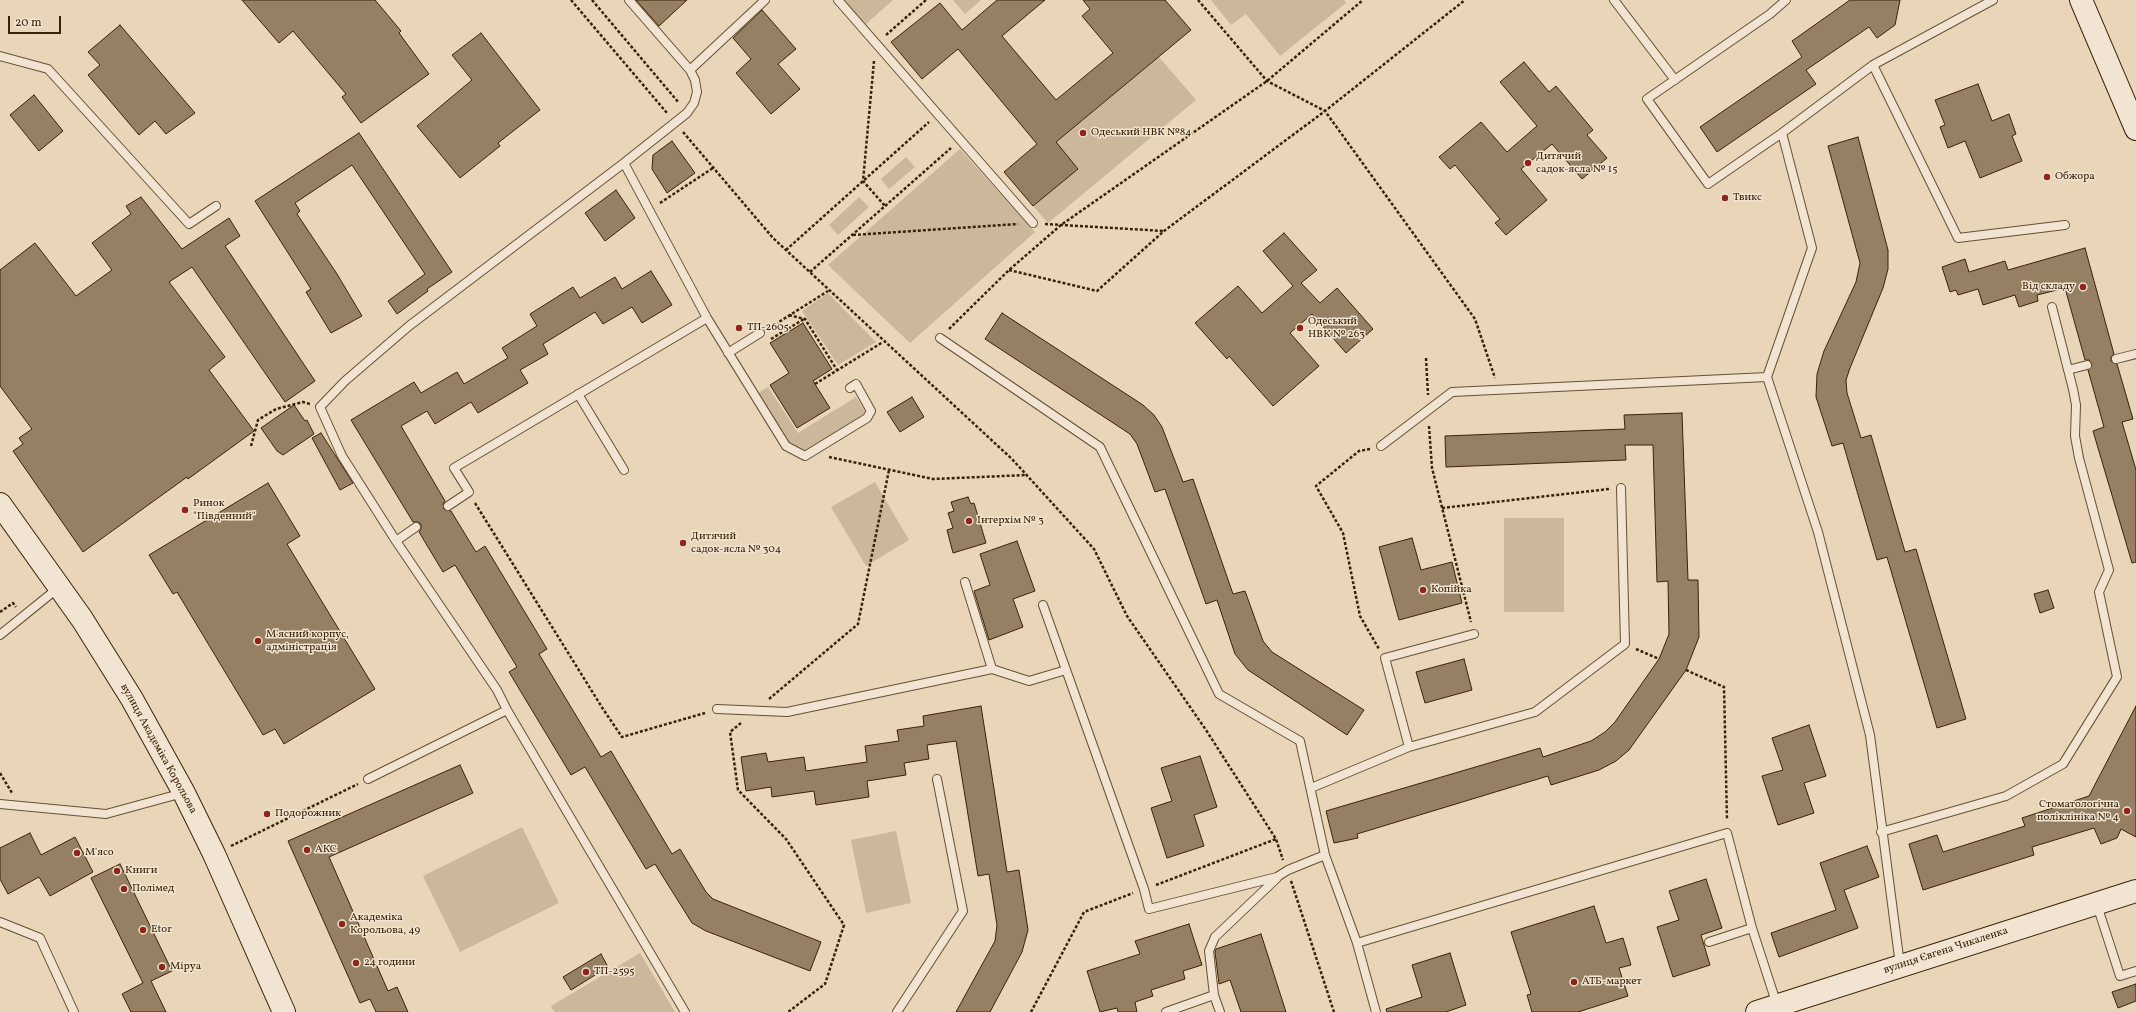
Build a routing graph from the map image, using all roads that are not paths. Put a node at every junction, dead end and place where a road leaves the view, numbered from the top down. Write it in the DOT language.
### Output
graph roads {
  1 [pos="628,0"];
  2 [pos="765,0"];
  3 [pos="838,0"];
  4 [pos="1614,0"];
  5 [pos="1786,0"];
  6 [pos="1993,0"];
  7 [pos="2081,0"];
  8 [pos="0,56"];
  9 [pos="1873,65"];
  10 [pos="690,70"];
  11 [pos="1675,80"];
  12 [pos="2136,128"];
  13 [pos="1782,133"];
  14 [pos="624,163"];
  15 [pos="216,206"];
  16 [pos="1033,223"];
  17 [pos="2065,225"];
  18 [pos="2052,307"];
  19 [pos="707,318"];
  20 [pos="760,333"];
  21 [pos="940,338"];
  22 [pos="728,353"];
  23 [pos="2136,354"];
  24 [pos="2116,359"];
  25 [pos="2087,365"];
  26 [pos="2068,370"];
  27 [pos="1767,377"];
  28 [pos="850,388"];
  29 [pos="578,394"];
  30 [pos="1381,446"];
  31 [pos="624,470"];
  32 [pos="1621,488"];
  33 [pos="0,504"];
  34 [pos="448,506"];
  35 [pos="416,527"];
  36 [pos="396,541"];
  37 [pos="965,582"];
  38 [pos="59,587"];
  39 [pos="1043,605"];
  40 [pos="1474,634"];
  41 [pos="0,636"];
  42 [pos="992,669"];
  43 [pos="1066,670"];
  44 [pos="717,709"];
  45 [pos="507,710"];
  46 [pos="1409,747"];
  47 [pos="368,779"];
  48 [pos="937,779"];
  49 [pos="1311,788"];
  50 [pos="184,793"];
  51 [pos="0,804"];
  52 [pos="1881,832"];
  53 [pos="1324,855"];
  54 [pos="1277,877"];
  55 [pos="2136,891"];
  56 [pos="2096,903"];
  57 [pos="0,922"];
  58 [pos="1752,928"];
  59 [pos="1709,942"];
  60 [pos="1357,943"];
  61 [pos="1900,965"];
  62 [pos="2136,971"];
  63 [pos="1214,995"];
  64 [pos="1767,1009"];
  65 [pos="74,1012"];
  66 [pos="284,1012"];
  67 [pos="686,1012"];
  68 [pos="897,1012"];
  69 [pos="1166,1012"];
  70 [pos="1220,1012"];
  71 [pos="1376,1012"];
  1 -- 10 [label="lane"];
  2 -- 10 [label="lane"];
  3 -- 16 [label="lane"];
  4 -- 11 [label="lane"];
  5 -- 11 [label="lane"];
  6 -- 9 [label="lane"];
  7 -- 12 [label="main road"];
  8 -- 15 [label="lane"];
  9 -- 13 [label="lane"];
  9 -- 17 [label="lane"];
  10 -- 14 [label="lane"];
  11 -- 13 [label="lane"];
  13 -- 27 [label="lane"];
  14 -- 19 [label="lane"];
  14 -- 36 [label="lane"];
  18 -- 26 [label="lane"];
  19 -- 22 [label="lane"];
  19 -- 29 [label="lane"];
  20 -- 22 [label="lane"];
  21 -- 49 [label="lane"];
  22 -- 28 [label="lane"];
  23 -- 24 [label="lane"];
  25 -- 26 [label="lane"];
  26 -- 52 [label="lane"];
  27 -- 30 [label="lane"];
  27 -- 52 [label="lane"];
  29 -- 31 [label="lane"];
  29 -- 34 [label="lane"];
  32 -- 46 [label="lane"];
  33 -- 38 [label="main road, вулиця Академіка Корольова"];
  35 -- 36 [label="lane"];
  36 -- 45 [label="lane"];
  37 -- 42 [label="lane"];
  38 -- 41 [label="lane"];
  38 -- 50 [label="main road, вулиця Академіка Корольова"];
  39 -- 43 [label="lane"];
  40 -- 46 [label="lane"];
  42 -- 43 [label="lane"];
  42 -- 44 [label="lane"];
  43 -- 54 [label="lane"];
  45 -- 47 [label="lane"];
  45 -- 67 [label="lane"];
  46 -- 49 [label="lane"];
  48 -- 68 [label="lane"];
  49 -- 53 [label="lane"];
  50 -- 51 [label="lane"];
  50 -- 66 [label="main road, вулиця Академіка Корольова"];
  52 -- 61 [label="lane"];
  53 -- 54 [label="lane"];
  53 -- 60 [label="lane"];
  54 -- 63 [label="lane"];
  55 -- 56 [label="main road, вулиця Євгена Чикаленка"];
  56 -- 61 [label="main road, вулиця Євгена Чикаленка"];
  56 -- 62 [label="lane"];
  57 -- 65 [label="lane"];
  58 -- 59 [label="lane"];
  58 -- 60 [label="lane"];
  58 -- 64 [label="lane"];
  60 -- 71 [label="lane"];
  61 -- 64 [label="main road, вулиця Євгена Чикаленка"];
  63 -- 69 [label="lane"];
  63 -- 70 [label="lane"];
}
